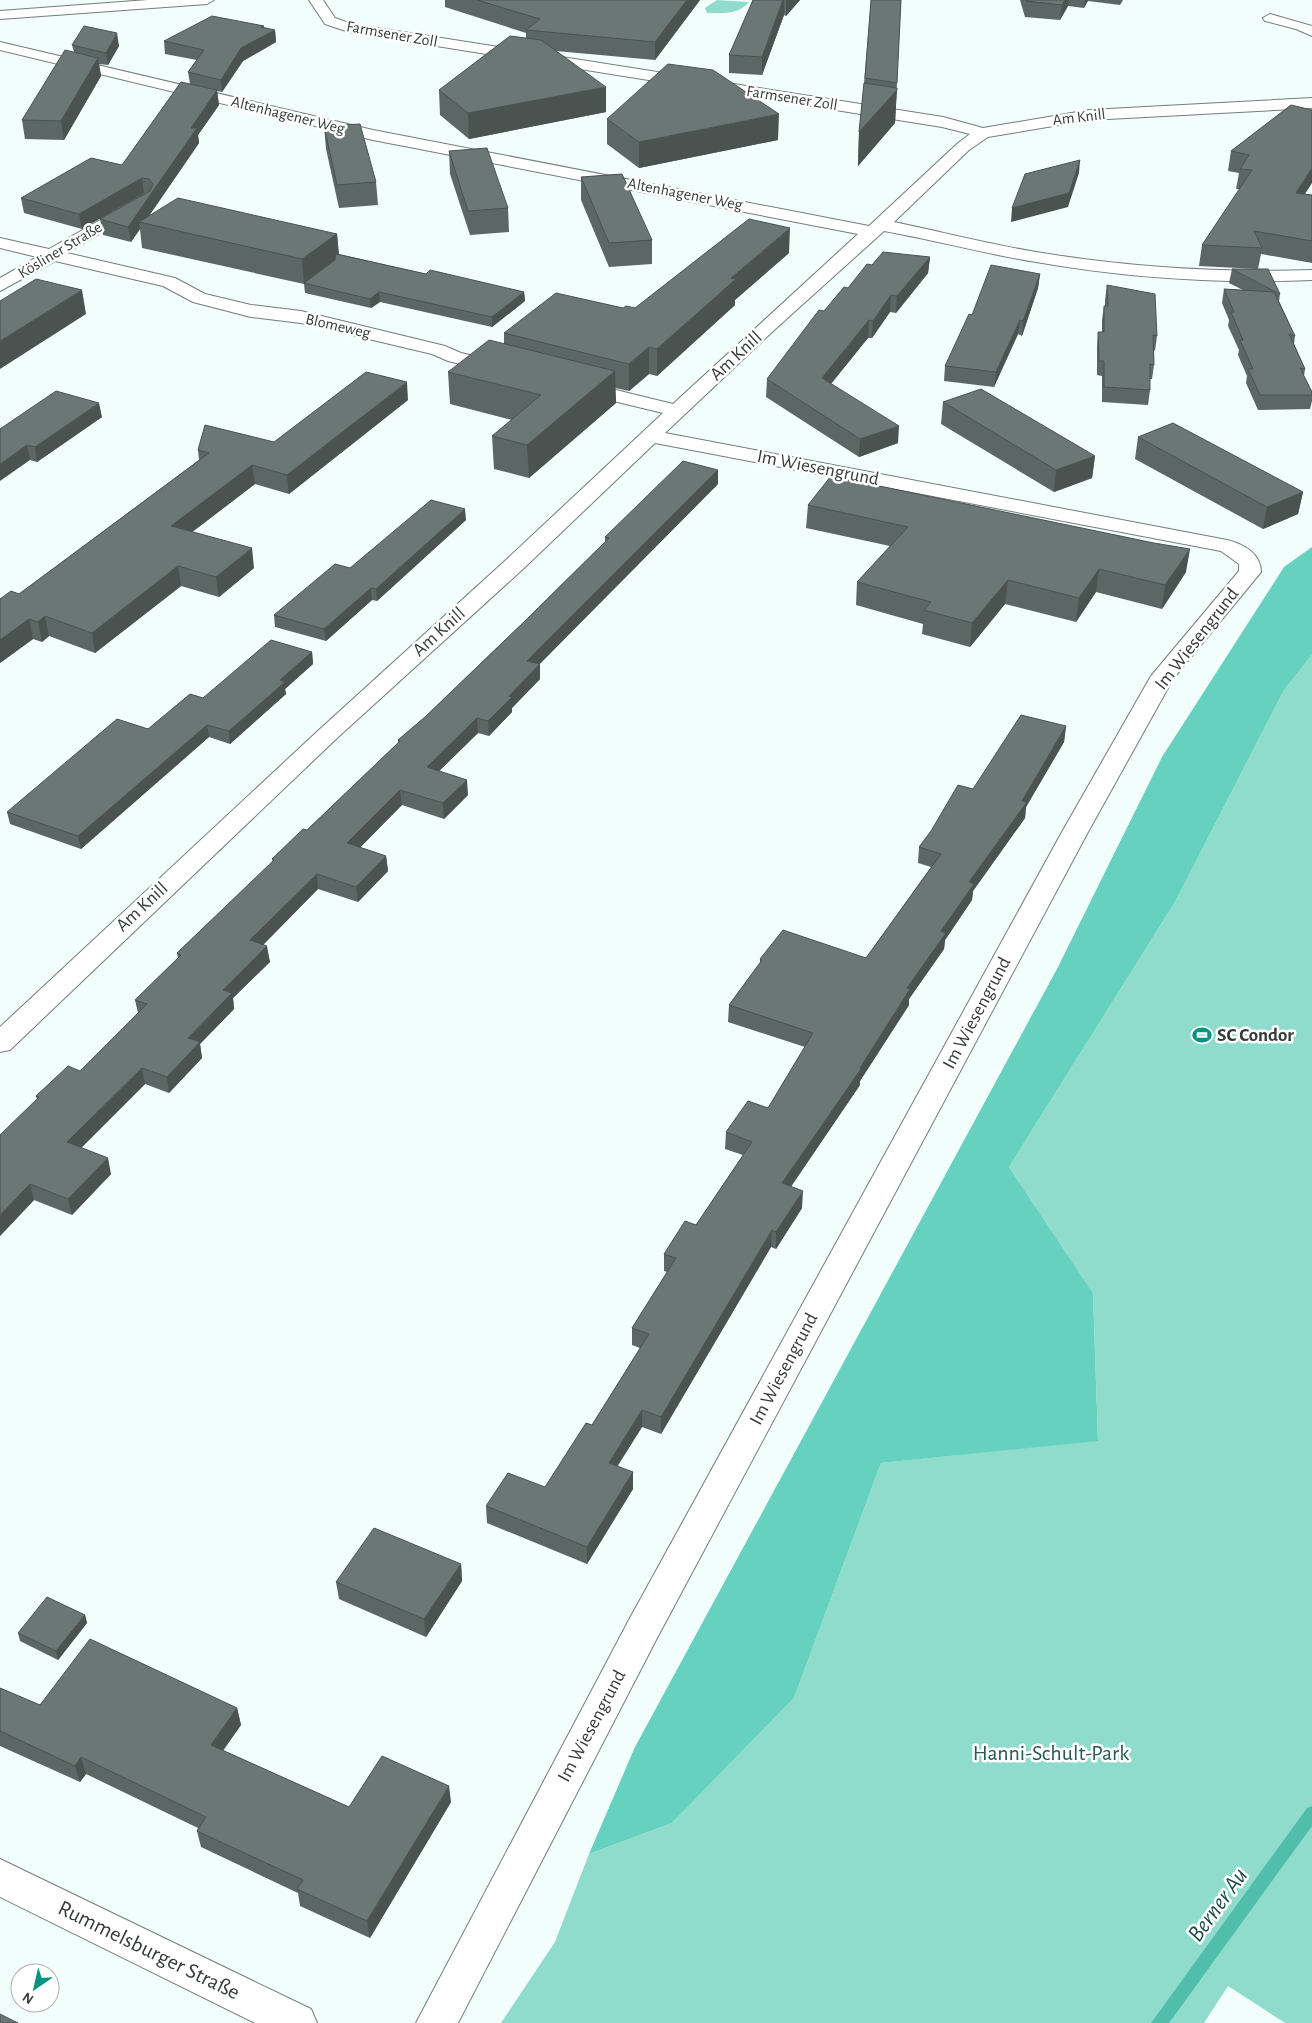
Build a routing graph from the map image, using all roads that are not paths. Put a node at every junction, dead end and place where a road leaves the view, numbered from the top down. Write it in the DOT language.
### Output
graph roads {
  1 [pos="207,0"];
  2 [pos="316,0"];
  3 [pos="0,15"];
  4 [pos="1270,18"];
  5 [pos="1312,32"];
  6 [pos="0,46"];
  7 [pos="1312,103"];
  8 [pos="982,134"];
  9 [pos="145,200"];
  10 [pos="877,228"];
  11 [pos="0,243"];
  12 [pos="51,254"];
  13 [pos="1312,275"];
  14 [pos="0,286"];
  15 [pos="520,373"];
  16 [pos="558,382"];
  17 [pos="678,411"];
  18 [pos="650,436"];
  19 [pos="0,1043"];
  20 [pos="0,1877"];
  21 [pos="297,2023"];
  22 [pos="436,2023"];
  1 -- 3 [label="street"];
  2 -- 8 [label="street, Farmsener Zoll"];
  4 -- 5 [label="street"];
  6 -- 10 [label="street, Altenhagener Weg"];
  7 -- 8 [label="street, Am Knill"];
  8 -- 10 [label="street, Am Knill"];
  9 -- 12 [label="street, Kösliner Straße"];
  10 -- 13 [label="street"];
  10 -- 17 [label="street, Am Knill"];
  11 -- 12 [label="street, Blomeweg"];
  12 -- 14 [label="street, Kösliner Straße"];
  12 -- 15 [label="street, Blomeweg"];
  16 -- 17 [label="street"];
  17 -- 18 [label="street, Am Knill"];
  18 -- 19 [label="street, Am Knill"];
  18 -- 22 [label="street, Im Wiesengrund"];
  20 -- 21 [label="street, Rummelsburger Straße"];
}
